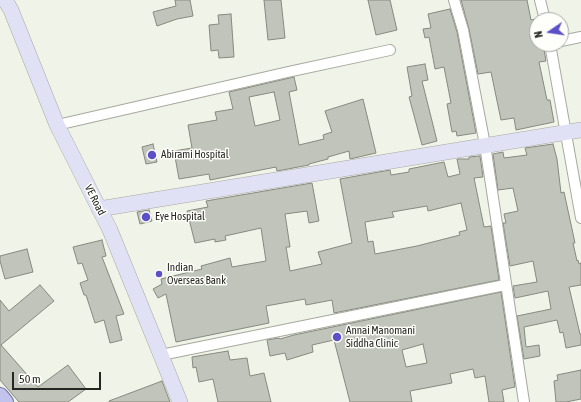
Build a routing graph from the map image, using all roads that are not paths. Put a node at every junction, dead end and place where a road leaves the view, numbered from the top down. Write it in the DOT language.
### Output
graph roads {
  1 [pos="5,0"];
  2 [pos="454,0"];
  3 [pos="540,0"];
  4 [pos="543,12"];
  5 [pos="581,37"];
  6 [pos="569,39"];
  7 [pos="390,50"];
  8 [pos="551,52"];
  9 [pos="57,125"];
  10 [pos="581,130"];
  11 [pos="566,133"];
  12 [pos="485,145"];
  13 [pos="99,209"];
  14 [pos="581,218"];
  15 [pos="505,285"];
  16 [pos="161,355"];
  17 [pos="0,396"];
  18 [pos="5,402"];
  19 [pos="180,402"];
  20 [pos="524,402"];
  1 -- 9 [label="street, VE Road"];
  2 -- 12 [label="street"];
  3 -- 4 [label="street"];
  5 -- 6 [label="street"];
  7 -- 9 [label="street"];
  8 -- 11 [label="street"];
  9 -- 13 [label="street, VE Road"];
  10 -- 11 [label="street"];
  11 -- 12 [label="street"];
  11 -- 14 [label="street"];
  12 -- 13 [label="street"];
  12 -- 15 [label="street"];
  13 -- 16 [label="street, VE Road"];
  15 -- 16 [label="street"];
  15 -- 20 [label="street"];
  16 -- 19 [label="street, VE Road"];
  17 -- 18 [label="main road"];
}
